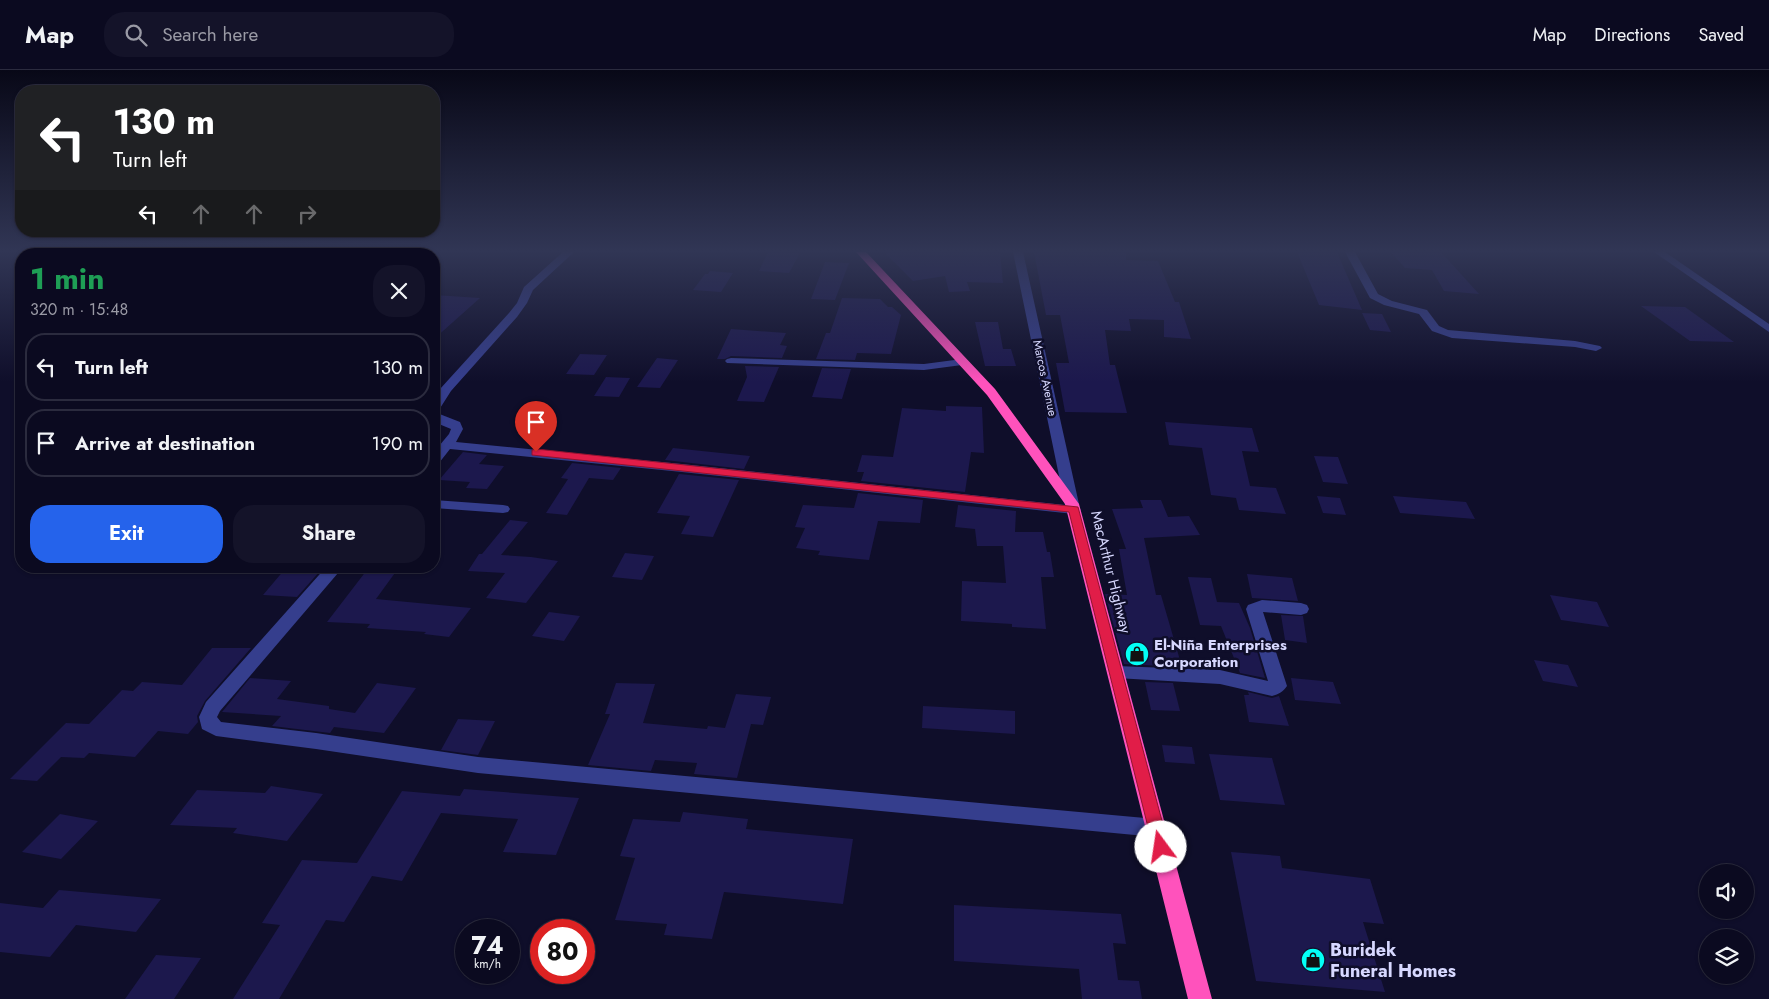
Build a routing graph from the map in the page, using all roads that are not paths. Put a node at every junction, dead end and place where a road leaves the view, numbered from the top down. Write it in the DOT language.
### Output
graph roads {
  1 [pos="525,295"];
  2 [pos="900,295"];
  3 [pos="1027,295"];
  4 [pos="1374,295"];
  5 [pos="1723,295"];
  6 [pos="1769,329"];
  7 [pos="1596,348"];
  8 [pos="731,361"];
  9 [pos="962,362"];
  10 [pos="440,400"];
  11 [pos="440,420"];
  12 [pos="447,445"];
  13 [pos="440,453"];
  14 [pos="440,504"];
  15 [pos="1073,507"];
  16 [pos="503,508"];
  17 [pos="330,573"];
  18 [pos="1301,609"];
  19 [pos="1116,672"];
  20 [pos="1156,828"];
  21 [pos="1200,999"];
  1 -- 10 [label="street"];
  2 -- 9 [label="highway, MacArthur Highway"];
  3 -- 15 [label="street, Marcos Avenue"];
  4 -- 7 [label="street"];
  5 -- 6 [label="street"];
  8 -- 9 [label="street"];
  9 -- 15 [label="highway, MacArthur Highway"];
  11 -- 12 [label="street"];
  12 -- 13 [label="street"];
  12 -- 15 [label="street"];
  14 -- 16 [label="street"];
  15 -- 19 [label="highway, MacArthur Highway"];
  17 -- 20 [label="street"];
  18 -- 19 [label="street"];
  19 -- 20 [label="highway, MacArthur Highway"];
  20 -- 21 [label="highway, MacArthur Highway"];
}
